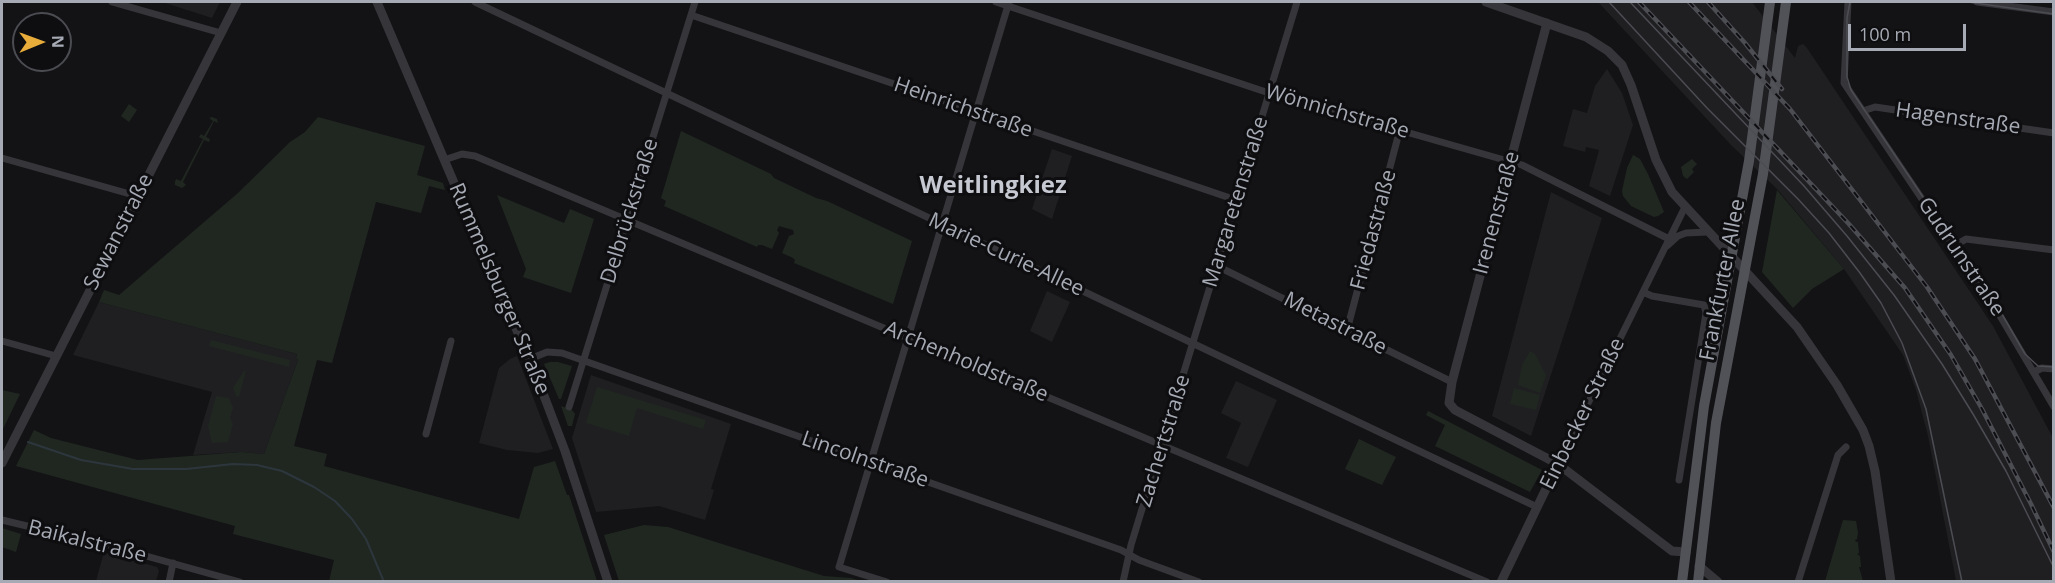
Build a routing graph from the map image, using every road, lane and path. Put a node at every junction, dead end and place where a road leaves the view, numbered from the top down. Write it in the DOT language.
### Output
graph roads {
  1 [pos="112,2"];
  2 [pos="237,2"];
  3 [pos="377,2"];
  4 [pos="475,2"];
  5 [pos="695,2"];
  6 [pos="996,2"];
  7 [pos="1297,2"];
  8 [pos="1486,2"];
  9 [pos="1770,2"];
  10 [pos="1786,2"];
  11 [pos="1848,2"];
  12 [pos="1977,2"];
  13 [pos="1008,3"];
  14 [pos="2054,12"];
  15 [pos="691,15"];
  16 [pos="1547,23"];
  17 [pos="220,33"];
  18 [pos="667,93"];
  19 [pos="1269,93"];
  20 [pos="1863,111"];
  21 [pos="976,112"];
  22 [pos="1400,129"];
  23 [pos="2054,133"];
  24 [pos="2,158"];
  25 [pos="444,160"];
  26 [pos="1510,162"];
  27 [pos="137,196"];
  28 [pos="1236,200"];
  29 [pos="1684,207"];
  30 [pos="627,220"];
  31 [pos="942,224"];
  32 [pos="1707,232"];
  33 [pos="1669,239"];
  34 [pos="1954,246"];
  35 [pos="1665,248"];
  36 [pos="2054,250"];
  37 [pos="1217,266"];
  38 [pos="1643,292"];
  39 [pos="1207,300"];
  40 [pos="1347,330"];
  41 [pos="908,337"];
  42 [pos="2,341"];
  43 [pos="451,341"];
  44 [pos="1193,343"];
  45 [pos="56,356"];
  46 [pos="530,359"];
  47 [pos="583,360"];
  48 [pos="2054,369"];
  49 [pos="2034,372"];
  50 [pos="1452,382"];
  51 [pos="568,407"];
  52 [pos="2054,407"];
  53 [pos="426,434"];
  54 [pos="1163,444"];
  55 [pos="1846,447"];
  56 [pos="870,462"];
  57 [pos="2,463"];
  58 [pos="1558,464"];
  59 [pos="1679,480"];
  60 [pos="1537,507"];
  61 [pos="2,520"];
  62 [pos="1686,552"];
  63 [pos="1130,555"];
  64 [pos="174,563"];
  65 [pos="1699,566"];
  66 [pos="169,582"];
  67 [pos="240,582"];
  68 [pos="608,582"];
  69 [pos="887,582"];
  70 [pos="1123,582"];
  71 [pos="1199,582"];
  72 [pos="1487,582"];
  73 [pos="1501,582"];
  74 [pos="1682,582"];
  75 [pos="1698,582"];
  76 [pos="1718,582"];
  77 [pos="1798,582"];
  78 [pos="1891,582"];
  1 -- 17 [label="street"];
  2 -- 17 [label="street, Sewanstraße"];
  3 -- 25 [label="street, Rummelsburger Straße"];
  4 -- 18 [label="street, Marie-Curie-Allee"];
  5 -- 15 [label="street, Delbrückstraße"];
  6 -- 13 [label="street, Wönnichstraße"];
  7 -- 19 [label="street, Margaretenstraße"];
  8 -- 16 [label="street"];
  9 -- 62 [label="main road, Frankfurter Allee"];
  10 -- 65 [label="main road, Frankfurter Allee"];
  11 -- 20 [label="street"];
  12 -- 14 [label="street"];
  13 -- 19 [label="street, Wönnichstraße"];
  13 -- 21 [label="street"];
  15 -- 18 [label="street, Delbrückstraße"];
  15 -- 21 [label="street, Heinrichstraße"];
  16 -- 26 [label="street, Irenenstraße"];
  16 -- 29 [label="street"];
  17 -- 27 [label="street, Sewanstraße"];
  18 -- 30 [label="street, Delbrückstraße"];
  18 -- 31 [label="street, Marie-Curie-Allee"];
  19 -- 22 [label="street, Wönnichstraße"];
  19 -- 28 [label="street, Margaretenstraße"];
  20 -- 23 [label="street, Hagenstraße"];
  20 -- 34 [label="street, Gudrunstraße"];
  21 -- 28 [label="street, Heinrichstraße"];
  21 -- 31 [label="street"];
  22 -- 26 [label="street, Wönnichstraße"];
  22 -- 40 [label="street, Friedastraße"];
  24 -- 27 [label="street"];
  25 -- 30 [label="street, Archenholdstraße"];
  25 -- 46 [label="street, Rummelsburger Straße"];
  26 -- 33 [label="street, Wönnichstraße"];
  26 -- 50 [label="street, Irenenstraße"];
  27 -- 45 [label="street, Sewanstraße"];
  28 -- 37 [label="street, Margaretenstraße"];
  29 -- 32 [label="street"];
  29 -- 33 [label="street, Einbecker Straße"];
  30 -- 41 [label="street, Archenholdstraße"];
  30 -- 47 [label="street, Delbrückstraße"];
  31 -- 41 [label="street"];
  31 -- 44 [label="street, Marie-Curie-Allee"];
  32 -- 35 [label="street"];
  32 -- 78 [label="street"];
  33 -- 35 [label="street, Einbecker Straße"];
  34 -- 36 [label="street"];
  34 -- 49 [label="street, Gudrunstraße"];
  35 -- 38 [label="street, Einbecker Straße"];
  37 -- 39 [label="street, Margaretenstraße"];
  37 -- 40 [label="street, Metastraße"];
  38 -- 58 [label="street, Einbecker Straße"];
  38 -- 59 [label="street, Frankfurter Allee"];
  39 -- 44 [label="street, Zachertstraße"];
  40 -- 50 [label="street, Metastraße"];
  41 -- 54 [label="street, Archenholdstraße"];
  41 -- 56 [label="street"];
  42 -- 45 [label="street"];
  43 -- 53 [label="street"];
  44 -- 54 [label="street, Zachertstraße"];
  44 -- 60 [label="street, Marie-Curie-Allee"];
  45 -- 57 [label="street, Sewanstraße"];
  46 -- 47 [label="street, Lincolnstraße"];
  46 -- 68 [label="street, Rummelsburger Straße"];
  47 -- 51 [label="street, Delbrückstraße"];
  47 -- 56 [label="street, Lincolnstraße"];
  48 -- 49 [label="street"];
  49 -- 52 [label="street, Gudrunstraße"];
  50 -- 58 [label="street, Irenenstraße"];
  54 -- 63 [label="street, Zachertstraße"];
  54 -- 72 [label="street, Archenholdstraße"];
  55 -- 77 [label="street"];
  56 -- 63 [label="street, Lincolnstraße"];
  56 -- 69 [label="street"];
  58 -- 60 [label="street, Einbecker Straße"];
  58 -- 62 [label="street"];
  60 -- 73 [label="street, Einbecker Straße"];
  61 -- 64 [label="street, Baikalstraße"];
  62 -- 74 [label="main road, Frankfurter Allee"];
  63 -- 70 [label="street, Zachertstraße"];
  63 -- 71 [label="street, Lincolnstraße"];
  64 -- 66 [label="street, Baikalstraße"];
  64 -- 67 [label="street, Baikalstraße"];
  65 -- 75 [label="main road, Frankfurter Allee"];
  65 -- 76 [label="street"];
}
